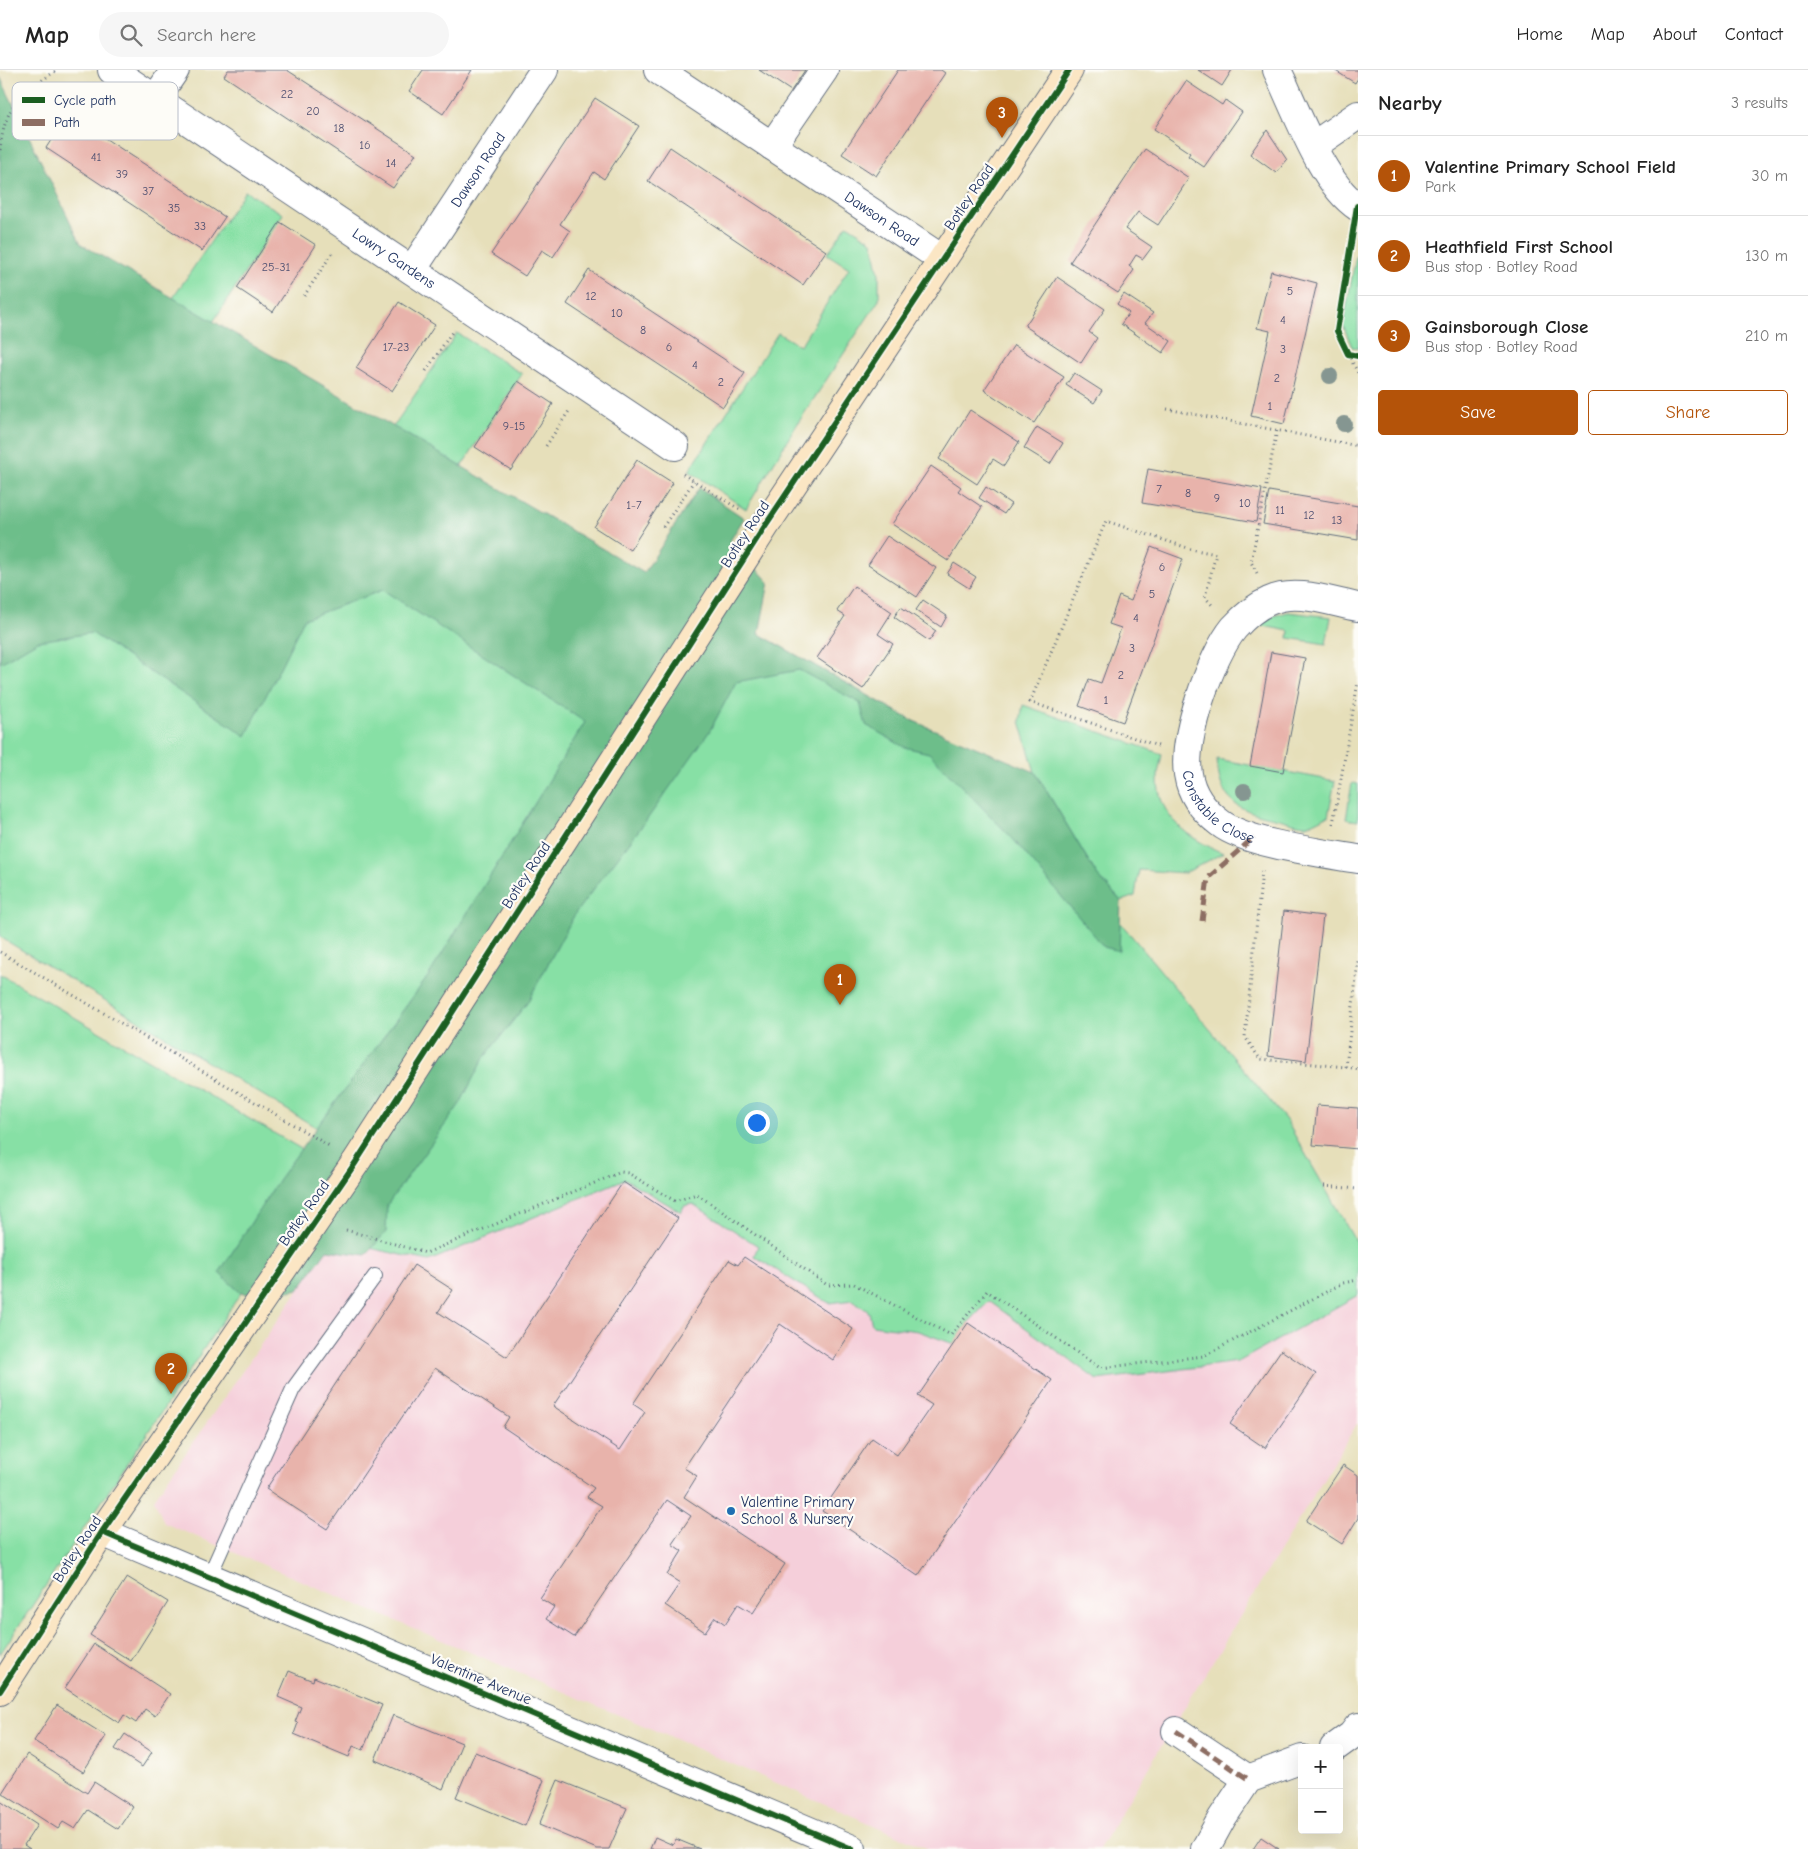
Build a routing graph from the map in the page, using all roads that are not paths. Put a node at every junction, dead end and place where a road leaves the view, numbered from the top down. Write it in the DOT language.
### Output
graph roads {
  1 [pos="112,70"];
  2 [pos="175,70"];
  3 [pos="544,70"];
  4 [pos="658,70"];
  5 [pos="824,70"];
  6 [pos="1069,70"];
  7 [pos="1278,70"];
  8 [pos="131,82"];
  9 [pos="167,82"];
  10 [pos="178,113"];
  11 [pos="1358,115"];
  12 [pos="772,146"];
  13 [pos="1313,146"];
  14 [pos="1358,206"];
  15 [pos="942,259"];
  16 [pos="412,270"];
  17 [pos="675,446"];
  18 [pos="1358,608"];
  19 [pos="1358,859"];
  20 [pos="374,1276"];
  21 [pos="102,1532"];
  22 [pos="209,1577"];
  23 [pos="0,1691"];
  24 [pos="1358,1726"];
  25 [pos="1176,1731"];
  26 [pos="1340,1744"];
  27 [pos="1298,1760"];
  28 [pos="1248,1779"];
  29 [pos="814,1842"];
  30 [pos="852,1849"];
  31 [pos="1205,1849"];
  1 -- 8 [label="street, Lowry Gardens"];
  2 -- 9 [label="street"];
  3 -- 16 [label="street, Dawson Road"];
  4 -- 12 [label="street, Dawson Road"];
  5 -- 12 [label="street"];
  6 -- 15 [label="main road, Botley Road"];
  7 -- 13 [label="street"];
  10 -- 16 [label="street, Lowry Gardens"];
  11 -- 13 [label="street"];
  12 -- 15 [label="street, Dawson Road"];
  13 -- 14 [label="street"];
  15 -- 21 [label="main road, Botley Road"];
  16 -- 17 [label="street, Lowry Gardens"];
  18 -- 19 [label="street, Constable Close"];
  20 -- 22 [label="lane"];
  21 -- 22 [label="street, Valentine Avenue"];
  21 -- 23 [label="main road, Botley Road"];
  22 -- 29 [label="street, Valentine Avenue"];
  24 -- 26 [label="street"];
  25 -- 28 [label="street"];
  27 -- 28 [label="street"];
  28 -- 31 [label="street"];
  29 -- 30 [label="street, Valentine Avenue"];
}
